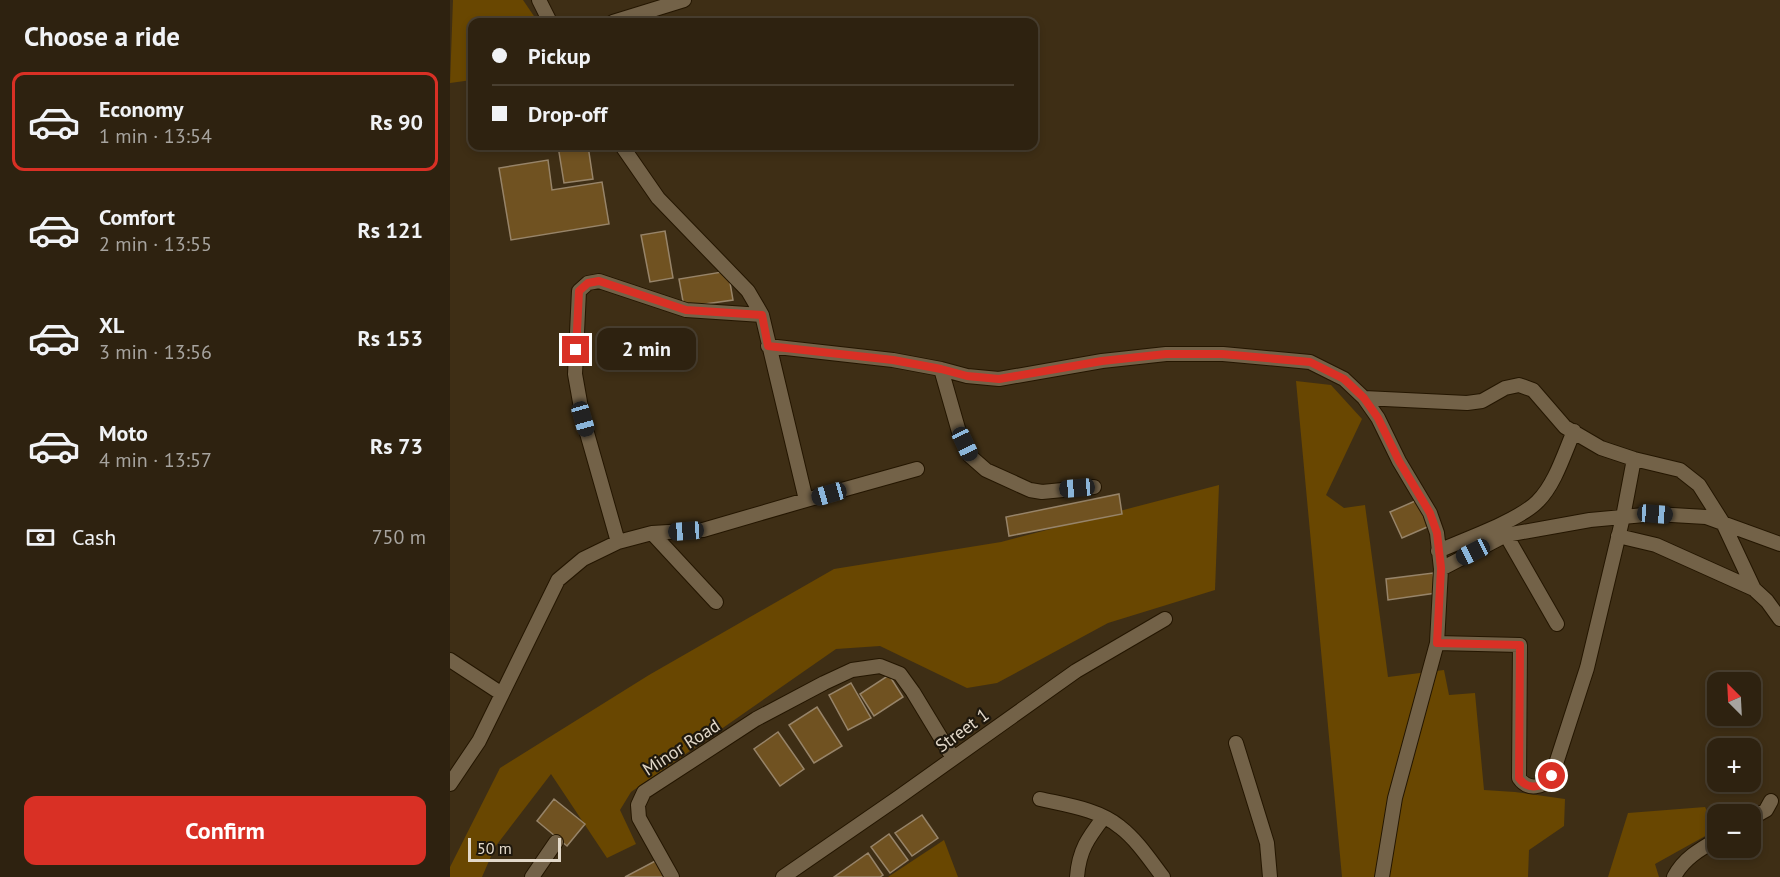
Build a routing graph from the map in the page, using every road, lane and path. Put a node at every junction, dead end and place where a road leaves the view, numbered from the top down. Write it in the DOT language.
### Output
graph roads {
  1 [pos="539,0"];
  2 [pos="684,0"];
  3 [pos="548,18"];
  4 [pos="626,18"];
  5 [pos="625,150"];
  6 [pos="762,315"];
  7 [pos="768,346"];
  8 [pos="941,369"];
  9 [pos="1364,398"];
  10 [pos="1574,431"];
  11 [pos="1634,459"];
  12 [pos="917,469"];
  13 [pos="1094,487"];
  14 [pos="807,500"];
  15 [pos="1623,517"];
  16 [pos="1723,523"];
  17 [pos="652,533"];
  18 [pos="1506,535"];
  19 [pos="1618,536"];
  20 [pos="618,542"];
  21 [pos="1780,544"];
  22 [pos="1438,551"];
  23 [pos="1441,568"];
  24 [pos="1754,589"];
  25 [pos="716,602"];
  26 [pos="1780,617"];
  27 [pos="1165,619"];
  28 [pos="1557,624"];
  29 [pos="1437,643"];
  30 [pos="450,660"];
  31 [pos="502,694"];
  32 [pos="1236,742"];
  33 [pos="953,758"];
  34 [pos="450,784"];
  35 [pos="1040,799"];
  36 [pos="1771,801"];
  37 [pos="1761,813"];
  38 [pos="1104,817"];
  39 [pos="556,842"];
  40 [pos="1707,846"];
  41 [pos="532,877"];
  42 [pos="672,877"];
  43 [pos="783,877"];
  44 [pos="1077,877"];
  45 [pos="1163,877"];
  46 [pos="1270,877"];
  47 [pos="1382,877"];
  48 [pos="1674,877"];
  1 -- 3 [label="street"];
  2 -- 4 [label="street"];
  5 -- 6 [label="street"];
  6 -- 7 [label="street"];
  6 -- 20 [label="street"];
  7 -- 8 [label="street"];
  7 -- 14 [label="street"];
  8 -- 9 [label="street"];
  8 -- 13 [label="street"];
  9 -- 10 [label="street"];
  9 -- 22 [label="street"];
  10 -- 11 [label="street"];
  10 -- 22 [label="street"];
  11 -- 15 [label="street"];
  11 -- 16 [label="street"];
  12 -- 14 [label="street"];
  14 -- 17 [label="street"];
  15 -- 16 [label="street"];
  15 -- 18 [label="street"];
  15 -- 19 [label="street"];
  16 -- 21 [label="street"];
  16 -- 24 [label="street"];
  17 -- 20 [label="street"];
  17 -- 25 [label="street"];
  18 -- 23 [label="street"];
  18 -- 28 [label="street"];
  19 -- 24 [label="street"];
  19 -- 29 [label="street"];
  20 -- 31 [label="street"];
  22 -- 23 [label="street"];
  23 -- 29 [label="street"];
  24 -- 26 [label="street"];
  27 -- 33 [label="street, Street 1"];
  29 -- 47 [label="street"];
  30 -- 31 [label="street"];
  31 -- 34 [label="street"];
  32 -- 46 [label="street"];
  33 -- 42 [label="street, Minor Road"];
  33 -- 43 [label="street, Street 1"];
  35 -- 38 [label="street"];
  36 -- 37 [label="street"];
  38 -- 44 [label="street"];
  38 -- 45 [label="street"];
  39 -- 41 [label="street"];
  40 -- 48 [label="street"];
}
